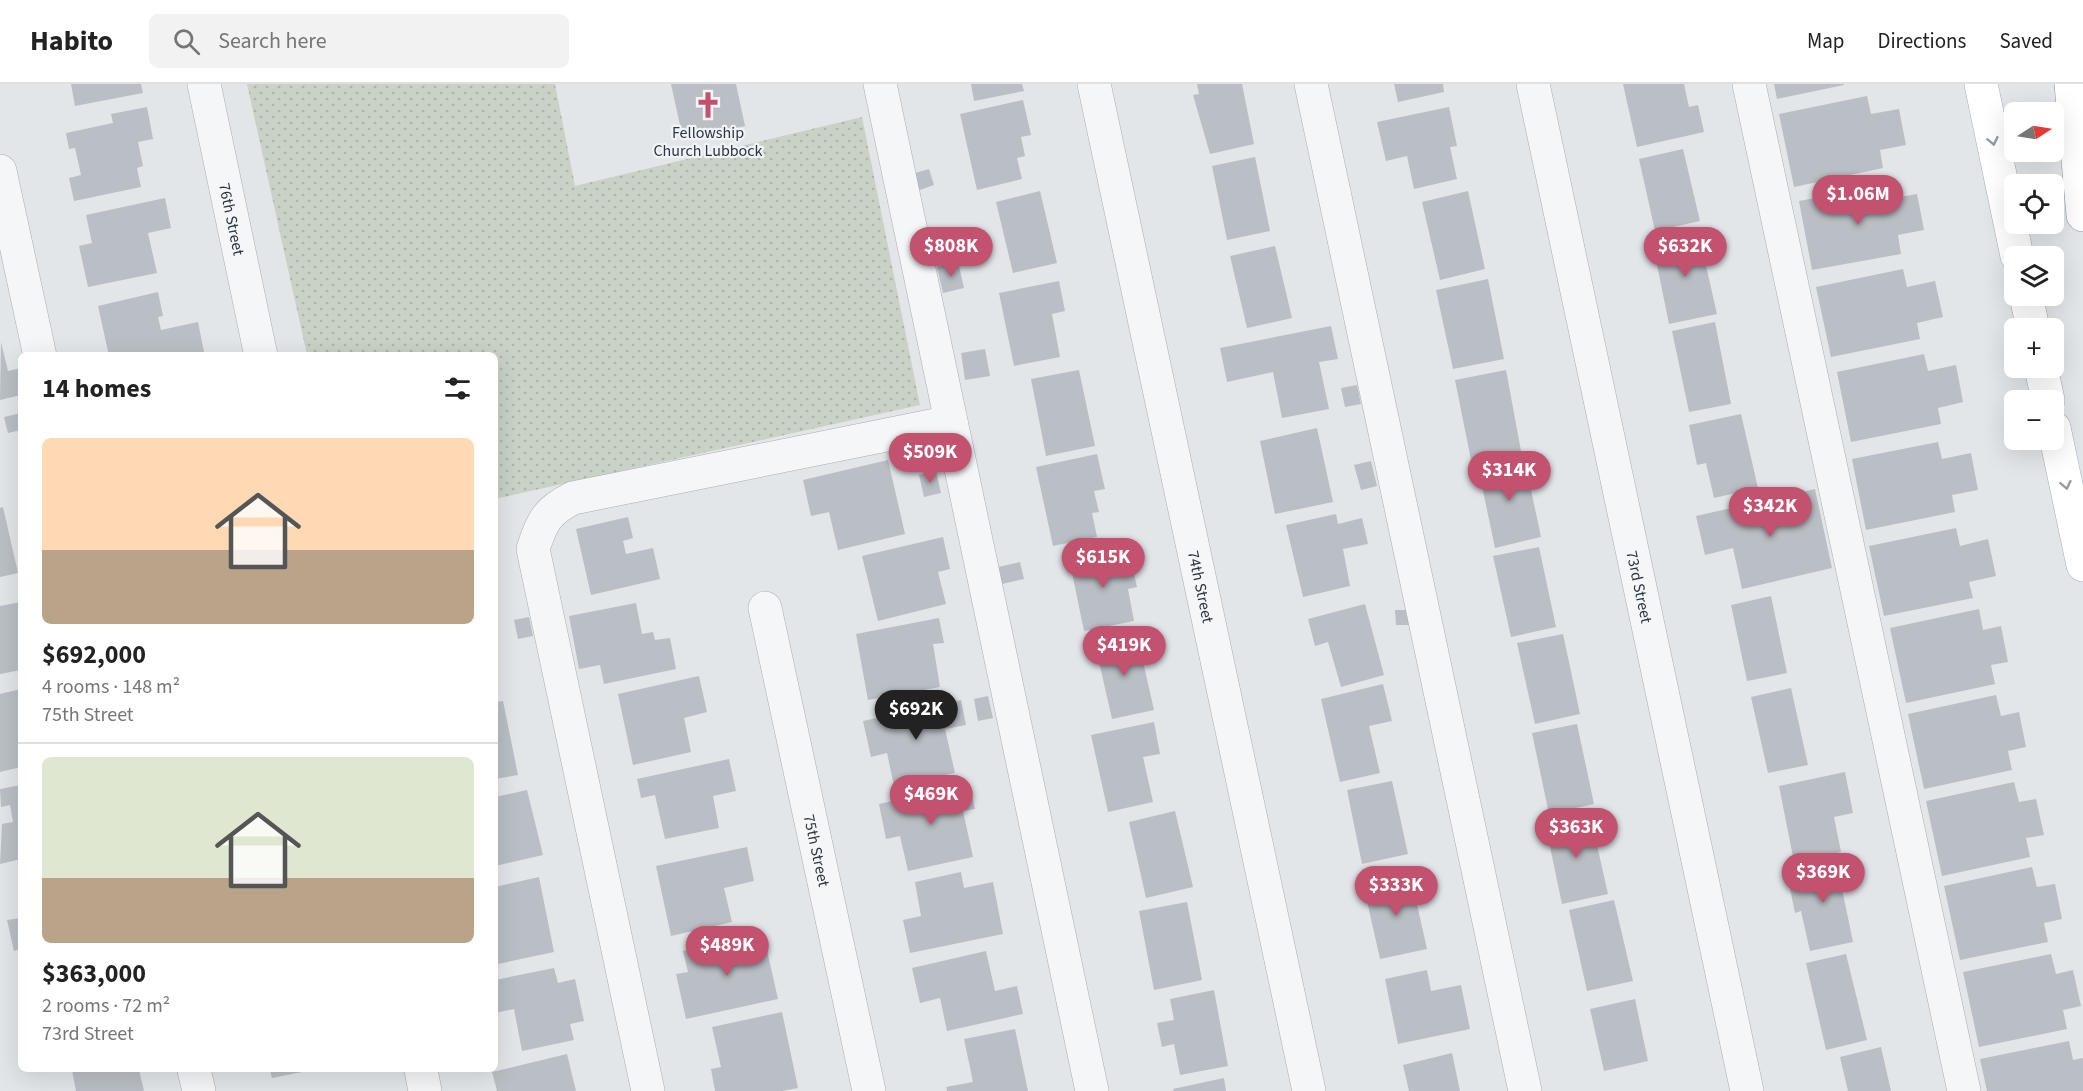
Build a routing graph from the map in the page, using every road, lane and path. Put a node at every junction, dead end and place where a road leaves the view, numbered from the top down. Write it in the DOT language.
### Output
graph roads {
  1 [pos="204,84"];
  2 [pos="880,84"];
  3 [pos="1094,84"];
  4 [pos="1311,84"];
  5 [pos="1533,84"];
  6 [pos="1749,84"];
  7 [pos="1981,84"];
  8 [pos="2071,84"];
  9 [pos="0,171"];
  10 [pos="2083,215"];
  11 [pos="2015,246"];
  12 [pos="39,352"];
  13 [pos="260,352"];
  14 [pos="951,422"];
  15 [pos="2059,450"];
  16 [pos="2083,565"];
  17 [pos="765,608"];
  18 [pos="194,1072"];
  19 [pos="420,1072"];
  20 [pos="199,1091"];
  21 [pos="425,1091"];
  22 [pos="648,1091"];
  23 [pos="869,1091"];
  24 [pos="1092,1091"];
  25 [pos="1309,1091"];
  26 [pos="1525,1091"];
  27 [pos="1747,1091"];
  28 [pos="1965,1091"];
  1 -- 13 [label="street, 76th Street"];
  2 -- 14 [label="street"];
  3 -- 25 [label="street, 74th Street"];
  4 -- 26 [label="street"];
  5 -- 27 [label="street, 73rd Street"];
  6 -- 28 [label="street"];
  7 -- 11 [label="main road, one-way"];
  8 -- 10 [label="main road"];
  9 -- 12 [label="street"];
  14 -- 22 [label="street"];
  14 -- 24 [label="street"];
  15 -- 16 [label="main road, one-way"];
  17 -- 23 [label="street, 75th Street"];
  18 -- 20 [label="street"];
  19 -- 21 [label="street"];
}
